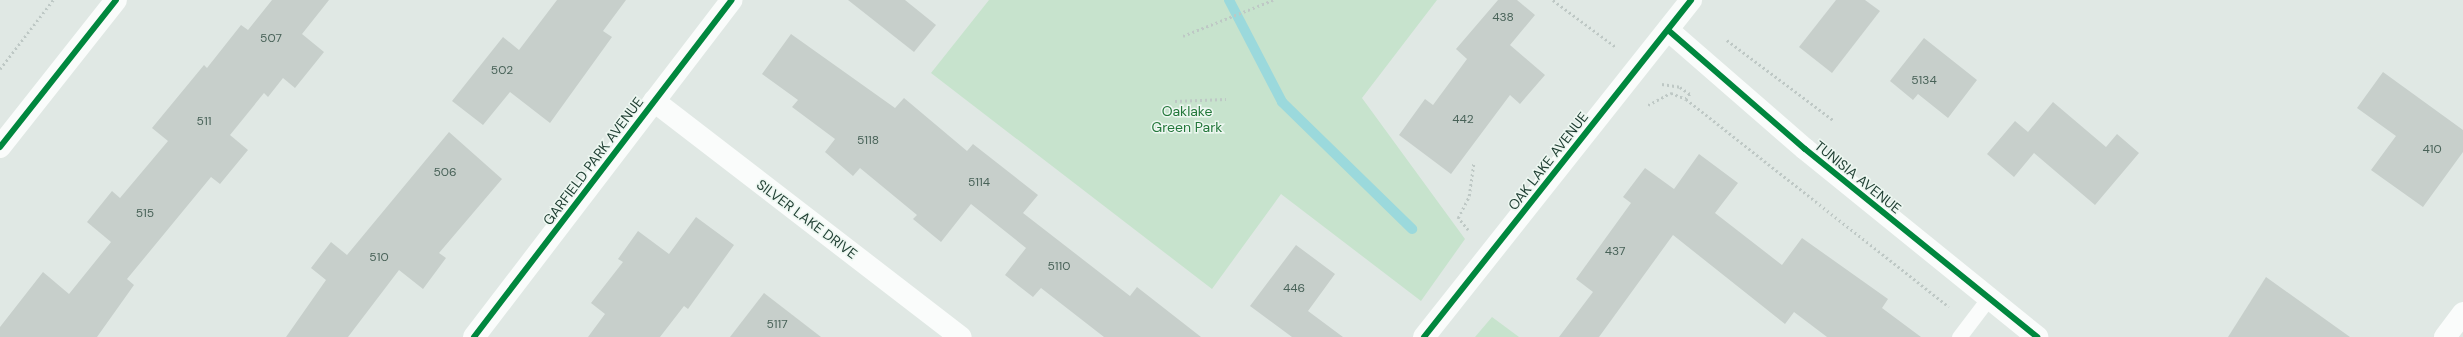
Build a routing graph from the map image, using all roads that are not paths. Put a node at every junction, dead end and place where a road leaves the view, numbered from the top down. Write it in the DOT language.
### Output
graph roads {
  1 [pos="116,0"];
  2 [pos="732,0"];
  3 [pos="1691,0"];
  4 [pos="1668,30"];
  5 [pos="654,102"];
  6 [pos="0,147"];
  7 [pos="1988,299"];
  8 [pos="2463,313"];
  9 [pos="474,337"];
  10 [pos="961,337"];
  11 [pos="1424,337"];
  12 [pos="1959,337"];
  13 [pos="2037,337"];
  14 [pos="2445,337"];
  1 -- 6 [label="street"];
  2 -- 5 [label="street, GARFIELD PARK AVENUE"];
  3 -- 4 [label="street, OAK LAKE AVENUE"];
  4 -- 7 [label="street, TUNISIA AVENUE"];
  4 -- 11 [label="street, OAK LAKE AVENUE"];
  5 -- 9 [label="street, GARFIELD PARK AVENUE"];
  5 -- 10 [label="street, SILVER LAKE DRIVE"];
  7 -- 12 [label="lane"];
  7 -- 13 [label="street, TUNISIA AVENUE"];
  8 -- 14 [label="street"];
}
